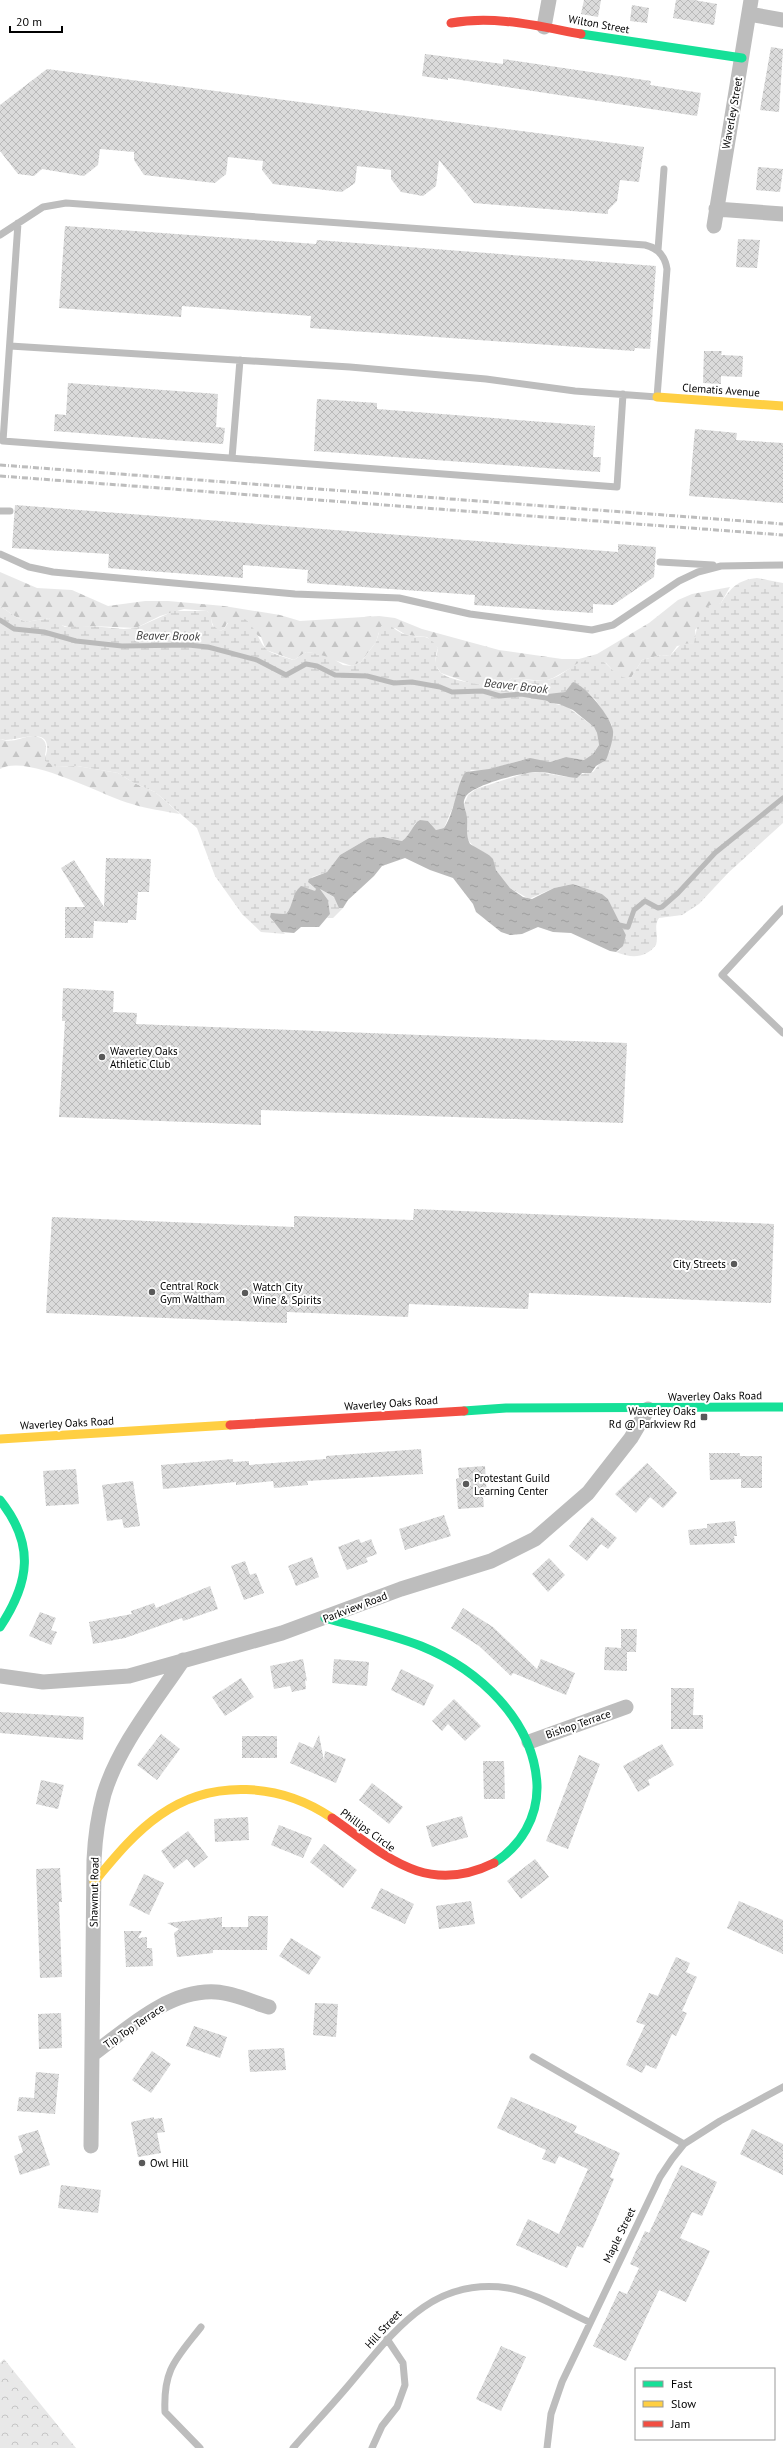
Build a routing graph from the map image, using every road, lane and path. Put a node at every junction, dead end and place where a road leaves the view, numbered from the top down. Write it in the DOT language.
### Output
graph roads {
  1 [pos="549,0"];
  2 [pos="750,7"];
  3 [pos="783,20"];
  4 [pos="452,23"];
  5 [pos="544,27"];
  6 [pos="742,58"];
  7 [pos="664,169"];
  8 [pos="716,209"];
  9 [pos="783,214"];
  10 [pos="18,223"];
  11 [pos="714,226"];
  12 [pos="0,236"];
  13 [pos="658,250"];
  14 [pos="10,346"];
  15 [pos="240,360"];
  16 [pos="622,394"];
  17 [pos="657,397"];
  18 [pos="783,406"];
  19 [pos="2,426"];
  20 [pos="232,458"];
  21 [pos="0,511"];
  22 [pos="10,511"];
  23 [pos="0,554"];
  24 [pos="660,562"];
  25 [pos="783,565"];
  26 [pos="721,566"];
  27 [pos="783,909"];
  28 [pos="783,1033"];
  29 [pos="783,1407"];
  30 [pos="648,1409"];
  31 [pos="0,1439"];
  32 [pos="0,1500"];
  33 [pos="325,1618"];
  34 [pos="0,1627"];
  35 [pos="183,1660"];
  36 [pos="0,1676"];
  37 [pos="626,1707"];
  38 [pos="529,1742"];
  39 [pos="94,1882"];
  40 [pos="269,2007"];
  41 [pos="92,2055"];
  42 [pos="533,2057"];
  43 [pos="783,2087"];
  44 [pos="684,2144"];
  45 [pos="91,2146"];
  46 [pos="589,2322"];
  47 [pos="201,2327"];
  48 [pos="387,2339"];
  49 [pos="200,2448"];
  50 [pos="293,2448"];
  51 [pos="372,2448"];
  52 [pos="547,2448"];
  1 -- 5 [label="street"];
  2 -- 3 [label="street"];
  2 -- 6 [label="street, Waverley Street"];
  4 -- 5 [label="street, Wilton Street"];
  5 -- 6 [label="street, Wilton Street"];
  6 -- 8 [label="street, Waverley Street"];
  7 -- 13 [label="lane"];
  8 -- 9 [label="street"];
  8 -- 11 [label="street, Waverley Street"];
  10 -- 12 [label="lane"];
  10 -- 13 [label="lane"];
  10 -- 14 [label="lane"];
  13 -- 17 [label="lane"];
  14 -- 15 [label="lane"];
  14 -- 19 [label="lane"];
  15 -- 16 [label="lane"];
  15 -- 20 [label="lane"];
  16 -- 17 [label="lane"];
  16 -- 20 [label="lane"];
  17 -- 18 [label="street, Clematis Avenue"];
  19 -- 20 [label="lane"];
  21 -- 22 [label="lane"];
  23 -- 26 [label="lane"];
  24 -- 26 [label="lane"];
  25 -- 26 [label="lane"];
  27 -- 28 [label="lane"];
  29 -- 30 [label="street, Waverley Oaks Road"];
  30 -- 31 [label="street, Waverley Oaks Road"];
  30 -- 33 [label="street, Parkview Road"];
  32 -- 34 [label="street"];
  33 -- 35 [label="street, Parkview Road"];
  33 -- 38 [label="street, Phillips Circle"];
  35 -- 36 [label="street, Parkview Road"];
  35 -- 39 [label="street, Shawmut Road"];
  37 -- 38 [label="street, Bishop Terrace"];
  38 -- 39 [label="street, Phillips Circle"];
  39 -- 41 [label="street, Shawmut Road"];
  40 -- 41 [label="street, Tip Top Terrace"];
  41 -- 45 [label="street, Shawmut Road"];
  42 -- 44 [label="lane"];
  43 -- 44 [label="lane, Maple Street"];
  44 -- 46 [label="lane, Maple Street"];
  46 -- 48 [label="lane, Hill Street"];
  46 -- 52 [label="lane, Maple Street"];
  47 -- 49 [label="lane"];
  48 -- 50 [label="lane, Hill Street"];
  48 -- 51 [label="lane"];
}
